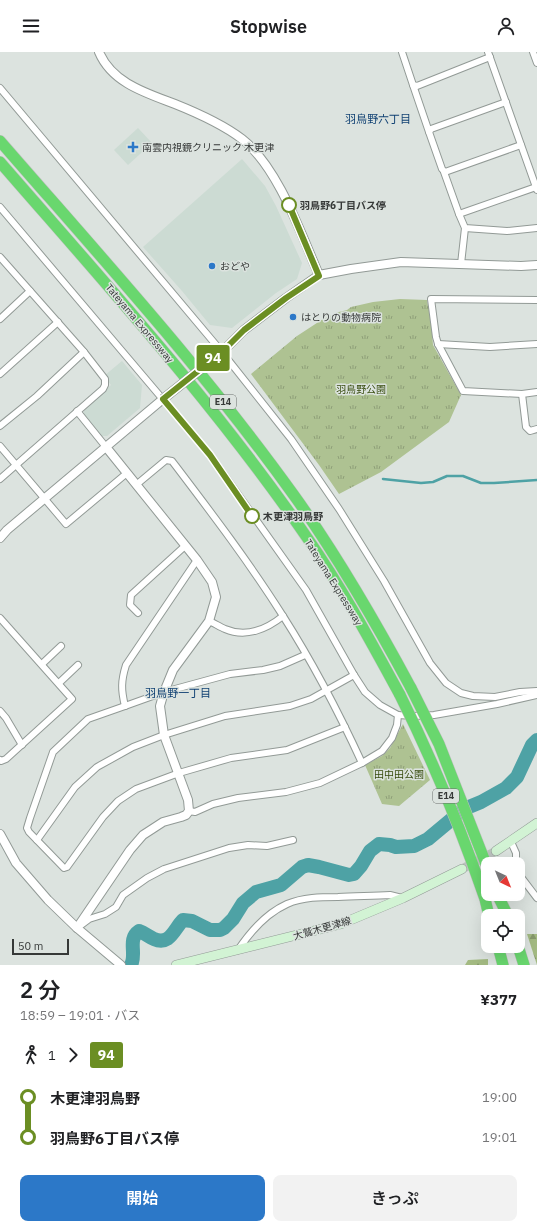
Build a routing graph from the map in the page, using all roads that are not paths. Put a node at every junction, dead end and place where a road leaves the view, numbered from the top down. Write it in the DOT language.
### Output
graph roads {
  1 [pos="99,52"];
  2 [pos="402,52"];
  3 [pos="533,52"];
  4 [pos="489,54"];
  5 [pos="537,64"];
  6 [pos="413,85"];
  7 [pos="0,88"];
  8 [pos="506,102"];
  9 [pos="429,132"];
  10 [pos="0,141"];
  11 [pos="521,146"];
  12 [pos="0,162"];
  13 [pos="444,172"];
  14 [pos="536,189"];
  15 [pos="0,206"];
  16 [pos="459,214"];
  17 [pos="465,228"];
  18 [pos="537,228"];
  19 [pos="1,262"];
  20 [pos="461,264"];
  21 [pos="537,265"];
  22 [pos="319,276"];
  23 [pos="30,291"];
  24 [pos="537,300"];
  25 [pos="0,319"];
  26 [pos="58,322"];
  27 [pos="438,344"];
  28 [pos="537,344"];
  29 [pos="84,352"];
  30 [pos="222,352"];
  31 [pos="0,374"];
  32 [pos="537,392"];
  33 [pos="522,394"];
  34 [pos="163,399"];
  35 [pos="77,411"];
  36 [pos="0,426"];
  37 [pos="537,429"];
  38 [pos="0,446"];
  39 [pos="106,447"];
  40 [pos="16,465"];
  41 [pos="127,473"];
  42 [pos="0,479"];
  43 [pos="136,485"];
  44 [pos="44,499"];
  45 [pos="0,538"];
  46 [pos="185,546"];
  47 [pos="197,560"];
  48 [pos="138,613"];
  49 [pos="283,616"];
  50 [pos="0,618"];
  51 [pos="209,621"];
  52 [pos="61,646"];
  53 [pos="306,655"];
  54 [pos="42,664"];
  55 [pos="78,665"];
  56 [pos="354,675"];
  57 [pos="59,683"];
  58 [pos="326,691"];
  59 [pos="537,691"];
  60 [pos="164,692"];
  61 [pos="537,695"];
  62 [pos="125,706"];
  63 [pos="0,711"];
  64 [pos="398,714"];
  65 [pos="345,727"];
  66 [pos="164,735"];
  67 [pos="22,744"];
  68 [pos="0,760"];
  69 [pos="362,763"];
  70 [pos="179,773"];
  71 [pos="189,811"];
  72 [pos="537,823"];
  73 [pos="0,834"];
  74 [pos="37,840"];
  75 [pos="293,840"];
  76 [pos="510,842"];
  77 [pos="496,851"];
  78 [pos="484,857"];
  79 [pos="516,857"];
  80 [pos="462,870"];
  81 [pos="525,882"];
  82 [pos="403,898"];
  83 [pos="537,898"];
  84 [pos="487,909"];
  85 [pos="77,928"];
  86 [pos="238,950"];
  87 [pos="500,953"];
  88 [pos="513,953"];
  89 [pos="520,953"];
  90 [pos="121,965"];
  91 [pos="176,965"];
  92 [pos="503,965"];
  93 [pos="516,965"];
  94 [pos="524,965"];
  1 -- 22 [label="street"];
  2 -- 6 [label="street"];
  3 -- 5 [label="street"];
  4 -- 6 [label="street"];
  4 -- 8 [label="street"];
  6 -- 9 [label="street"];
  7 -- 30 [label="street"];
  8 -- 9 [label="street"];
  8 -- 11 [label="street"];
  9 -- 13 [label="street"];
  10 -- 78 [label="highway, Tateyama Expressway / E14, bridge"];
  11 -- 13 [label="street"];
  11 -- 14 [label="street"];
  12 -- 84 [label="highway, Tateyama Expressway / E14, bridge"];
  13 -- 16 [label="street"];
  14 -- 16 [label="street"];
  15 -- 34 [label="street"];
  16 -- 17 [label="street"];
  17 -- 18 [label="street"];
  17 -- 20 [label="street"];
  19 -- 23 [label="street"];
  20 -- 21 [label="street"];
  20 -- 22 [label="street"];
  22 -- 30 [label="street"];
  23 -- 25 [label="street"];
  23 -- 26 [label="street"];
  24 -- 27 [label="street"];
  26 -- 29 [label="street"];
  26 -- 31 [label="street"];
  27 -- 28 [label="street"];
  27 -- 33 [label="street"];
  29 -- 35 [label="street"];
  29 -- 36 [label="street"];
  30 -- 34 [label="street, bridge"];
  30 -- 59 [label="street"];
  32 -- 33 [label="street"];
  33 -- 37 [label="street"];
  34 -- 39 [label="street"];
  34 -- 56 [label="street"];
  35 -- 39 [label="street"];
  35 -- 40 [label="street"];
  38 -- 40 [label="street"];
  39 -- 41 [label="street"];
  39 -- 44 [label="street"];
  40 -- 42 [label="street"];
  40 -- 44 [label="street"];
  41 -- 43 [label="street"];
  41 -- 44 [label="street"];
  43 -- 46 [label="street"];
  43 -- 49 [label="street"];
  44 -- 45 [label="street"];
  46 -- 47 [label="street"];
  46 -- 48 [label="street"];
  47 -- 51 [label="street"];
  47 -- 62 [label="street"];
  49 -- 51 [label="street"];
  49 -- 53 [label="street"];
  50 -- 54 [label="street"];
  51 -- 60 [label="street"];
  52 -- 54 [label="street"];
  53 -- 58 [label="street"];
  53 -- 60 [label="street"];
  54 -- 57 [label="street"];
  55 -- 57 [label="street"];
  56 -- 58 [label="street"];
  56 -- 64 [label="street"];
  57 -- 67 [label="street"];
  58 -- 65 [label="street"];
  58 -- 66 [label="street"];
  60 -- 62 [label="street"];
  60 -- 66 [label="street"];
  61 -- 64 [label="street"];
  62 -- 74 [label="street"];
  63 -- 67 [label="street"];
  64 -- 69 [label="street"];
  65 -- 69 [label="street"];
  65 -- 70 [label="street"];
  66 -- 70 [label="street"];
  66 -- 74 [label="street"];
  67 -- 68 [label="street"];
  69 -- 71 [label="street"];
  70 -- 71 [label="street"];
  70 -- 74 [label="street"];
  71 -- 85 [label="street"];
  72 -- 76 [label="main road"];
  73 -- 85 [label="street"];
  75 -- 85 [label="street"];
  76 -- 77 [label="main road"];
  76 -- 79 [label="street"];
  80 -- 82 [label="main road, 大鷲木更津線"];
  81 -- 83 [label="street"];
  82 -- 86 [label="main road, 大鷲木更津線"];
  82 -- 86 [label="street"];
  85 -- 90 [label="street"];
  86 -- 91 [label="main road, 大鷲木更津線"];
  87 -- 92 [label="highway"];
  88 -- 93 [label="highway"];
  89 -- 94 [label="highway"];
}
